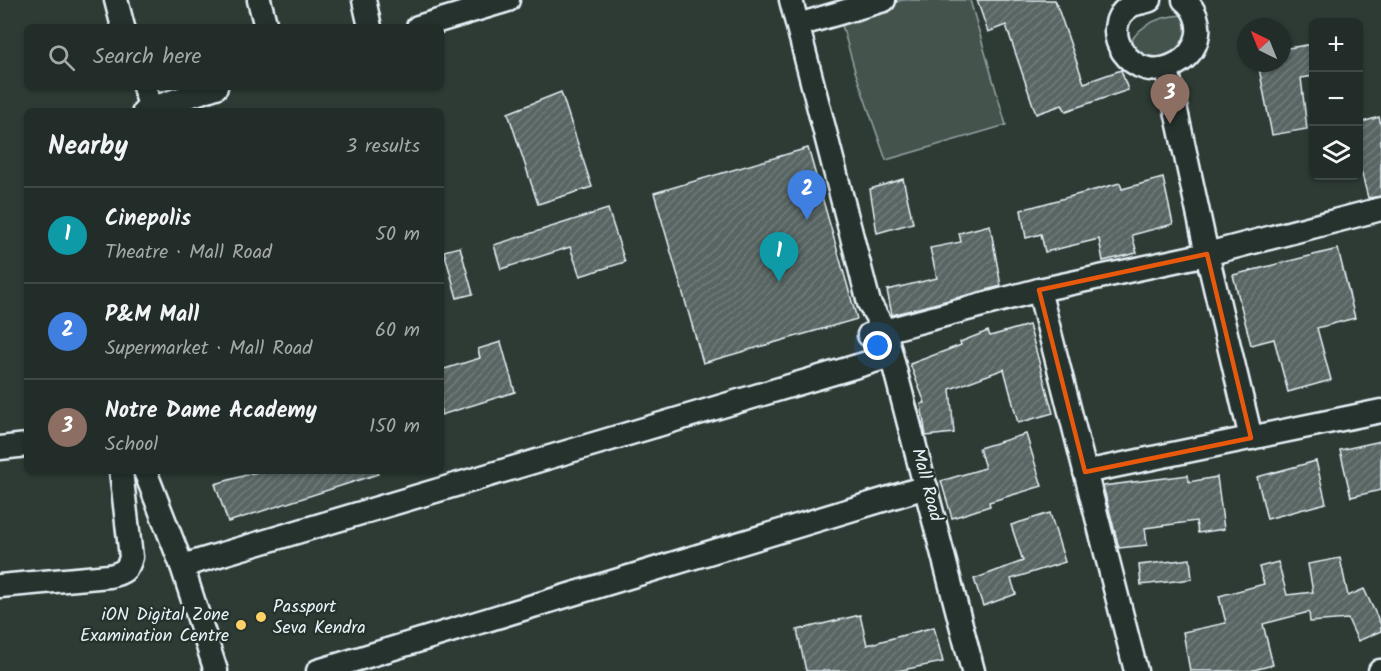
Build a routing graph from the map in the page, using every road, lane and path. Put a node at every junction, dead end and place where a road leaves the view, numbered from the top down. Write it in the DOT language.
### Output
graph roads {
  1 [pos="116,0"];
  2 [pos="259,0"];
  3 [pos="364,0"];
  4 [pos="508,0"];
  5 [pos="790,0"];
  6 [pos="884,0"];
  7 [pos="1150,0"];
  8 [pos="1184,0"];
  9 [pos="122,24"];
  10 [pos="265,24"];
  11 [pos="369,24"];
  12 [pos="428,24"];
  13 [pos="798,25"];
  14 [pos="1167,69"];
  15 [pos="144,90"];
  16 [pos="207,90"];
  17 [pos="147,108"];
  18 [pos="153,108"];
  19 [pos="1381,209"];
  20 [pos="1207,254"];
  21 [pos="1039,290"];
  22 [pos="877,333"];
  23 [pos="884,359"];
  24 [pos="1381,411"];
  25 [pos="1251,438"];
  26 [pos="24,445"];
  27 [pos="0,448"];
  28 [pos="1085,472"];
  29 [pos="121,474"];
  30 [pos="146,474"];
  31 [pos="919,489"];
  32 [pos="182,566"];
  33 [pos="0,586"];
  34 [pos="951,610"];
  35 [pos="216,671"];
  36 [pos="318,671"];
  37 [pos="961,671"];
  38 [pos="974,671"];
  39 [pos="1137,671"];
  1 -- 9 [label="street"];
  2 -- 10 [label="street"];
  3 -- 11 [label="street"];
  4 -- 12 [label="street"];
  5 -- 13 [label="street, Mall Road"];
  6 -- 13 [label="street"];
  7 -- 14 [label="street"];
  8 -- 14 [label="street"];
  13 -- 22 [label="street, Mall Road"];
  14 -- 20 [label="street"];
  15 -- 17 [label="street"];
  16 -- 18 [label="street"];
  19 -- 20 [label="street"];
  20 -- 21 [label="street"];
  20 -- 25 [label="street"];
  21 -- 22 [label="street"];
  21 -- 28 [label="street"];
  22 -- 23 [label="street, Mall Road"];
  23 -- 31 [label="street, Mall Road"];
  23 -- 32 [label="street"];
  24 -- 25 [label="street"];
  25 -- 28 [label="street"];
  26 -- 27 [label="street"];
  28 -- 39 [label="street"];
  29 -- 33 [label="street"];
  30 -- 32 [label="street"];
  31 -- 34 [label="street, Mall Road"];
  31 -- 36 [label="street"];
  32 -- 35 [label="street"];
  34 -- 37 [label="street"];
  34 -- 38 [label="street, Mall Road"];
}
